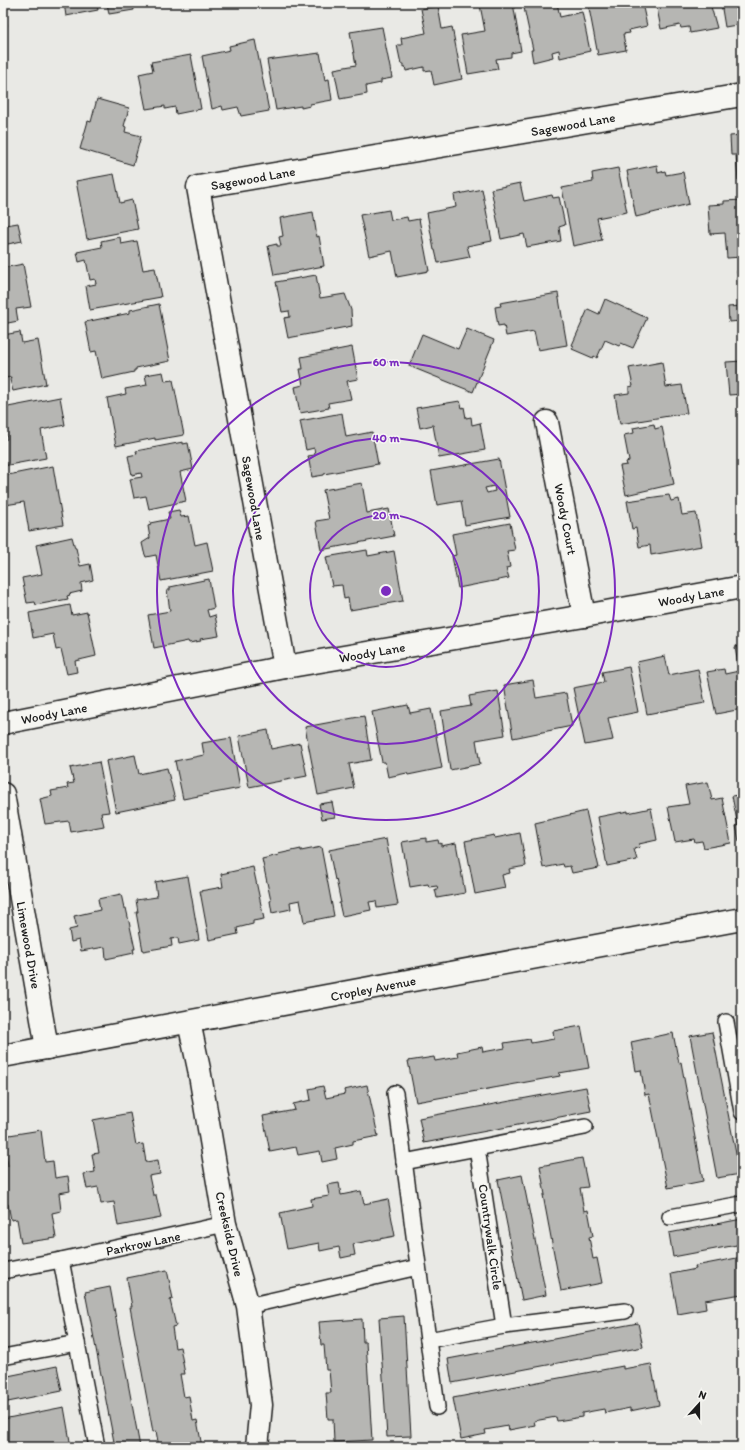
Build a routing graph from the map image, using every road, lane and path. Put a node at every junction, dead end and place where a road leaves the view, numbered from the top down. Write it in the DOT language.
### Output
graph roads {
  1 [pos="742,95"];
  2 [pos="547,422"];
  3 [pos="742,587"];
  4 [pos="584,616"];
  5 [pos="285,667"];
  6 [pos="3,723"];
  7 [pos="3,794"];
  8 [pos="742,919"];
  9 [pos="188,1022"];
  10 [pos="726,1022"];
  11 [pos="47,1048"];
  12 [pos="3,1056"];
  13 [pos="395,1093"];
  14 [pos="742,1112"];
  15 [pos="585,1127"];
  16 [pos="477,1148"];
  17 [pos="404,1162"];
  18 [pos="742,1204"];
  19 [pos="670,1217"];
  20 [pos="225,1224"];
  21 [pos="61,1260"];
  22 [pos="418,1267"];
  23 [pos="3,1271"];
  24 [pos="248,1306"];
  25 [pos="625,1311"];
  26 [pos="504,1326"];
  27 [pos="428,1340"];
  28 [pos="77,1343"];
  29 [pos="3,1356"];
  30 [pos="437,1407"];
  31 [pos="97,1447"];
  32 [pos="257,1447"];
  1 -- 5 [label="street, Sagewood Lane"];
  2 -- 4 [label="street, Woody Court"];
  3 -- 4 [label="street, Woody Lane"];
  4 -- 5 [label="street, Woody Lane"];
  5 -- 6 [label="street, Woody Lane"];
  7 -- 11 [label="street, Limewood Drive"];
  8 -- 9 [label="street, Cropley Avenue"];
  9 -- 11 [label="street, Cropley Avenue"];
  9 -- 20 [label="street, Creekside Drive"];
  10 -- 14 [label="lane"];
  11 -- 12 [label="street, Cropley Avenue"];
  13 -- 17 [label="lane"];
  15 -- 16 [label="lane"];
  16 -- 17 [label="lane"];
  16 -- 26 [label="lane, Countrywalk Circle"];
  17 -- 22 [label="lane"];
  18 -- 19 [label="lane"];
  20 -- 21 [label="lane, Parkrow Lane"];
  20 -- 24 [label="street, Creekside Drive"];
  21 -- 23 [label="lane, Parkrow Lane"];
  21 -- 28 [label="lane"];
  22 -- 24 [label="lane"];
  22 -- 27 [label="lane"];
  24 -- 32 [label="street, Creekside Drive"];
  25 -- 26 [label="lane"];
  26 -- 27 [label="lane"];
  27 -- 30 [label="lane"];
  28 -- 29 [label="lane"];
  28 -- 31 [label="lane"];
}
